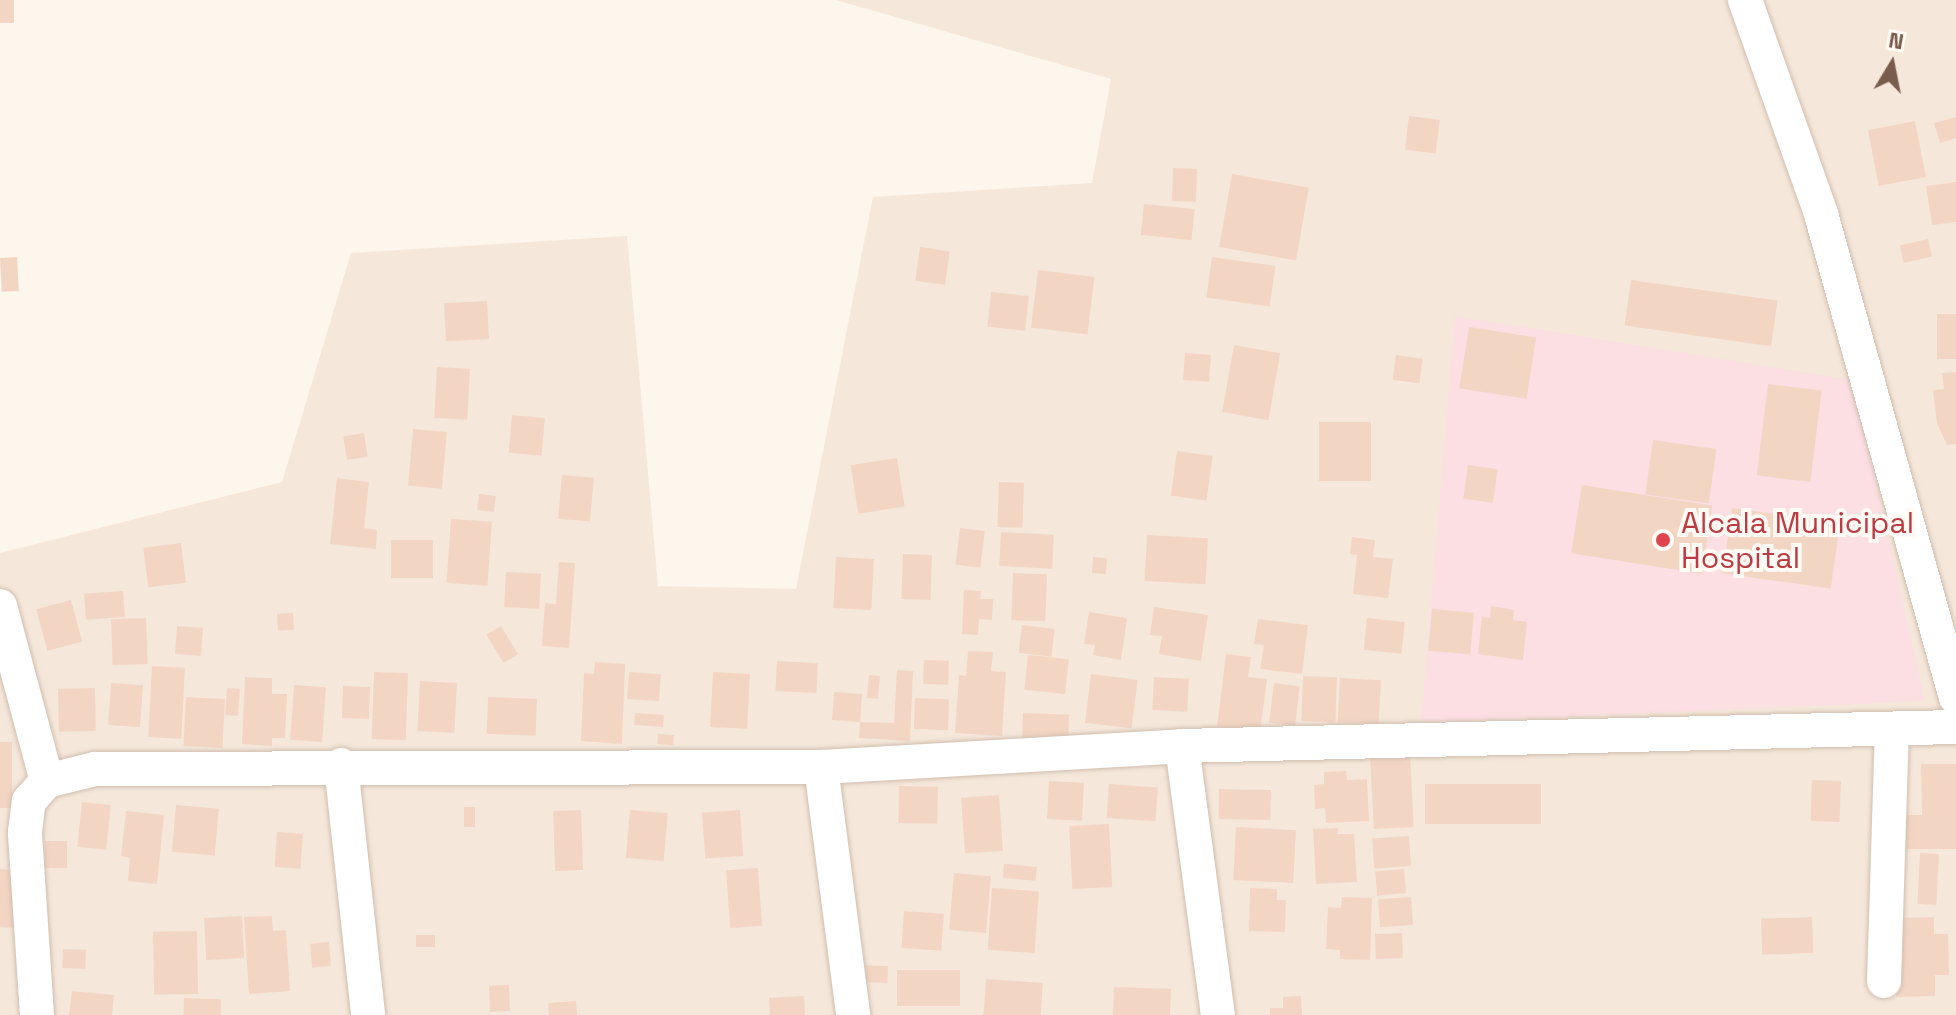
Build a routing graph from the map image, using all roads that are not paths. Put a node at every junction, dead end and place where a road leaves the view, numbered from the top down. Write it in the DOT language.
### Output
graph roads {
  1 [pos="1745,0"];
  2 [pos="0,606"];
  3 [pos="1956,698"];
  4 [pos="1956,727"];
  5 [pos="1892,729"];
  6 [pos="1182,746"];
  7 [pos="341,765"];
  8 [pos="821,767"];
  9 [pos="47,781"];
  10 [pos="1884,981"];
  11 [pos="37,1015"];
  12 [pos="368,1015"];
  13 [pos="853,1015"];
  14 [pos="1218,1015"];
  1 -- 3 [label="street"];
  2 -- 9 [label="street"];
  4 -- 5 [label="street"];
  5 -- 6 [label="street"];
  5 -- 10 [label="street"];
  6 -- 8 [label="street"];
  6 -- 14 [label="street"];
  7 -- 8 [label="street"];
  7 -- 9 [label="street"];
  7 -- 12 [label="street"];
  8 -- 13 [label="street"];
  9 -- 11 [label="street"];
}
